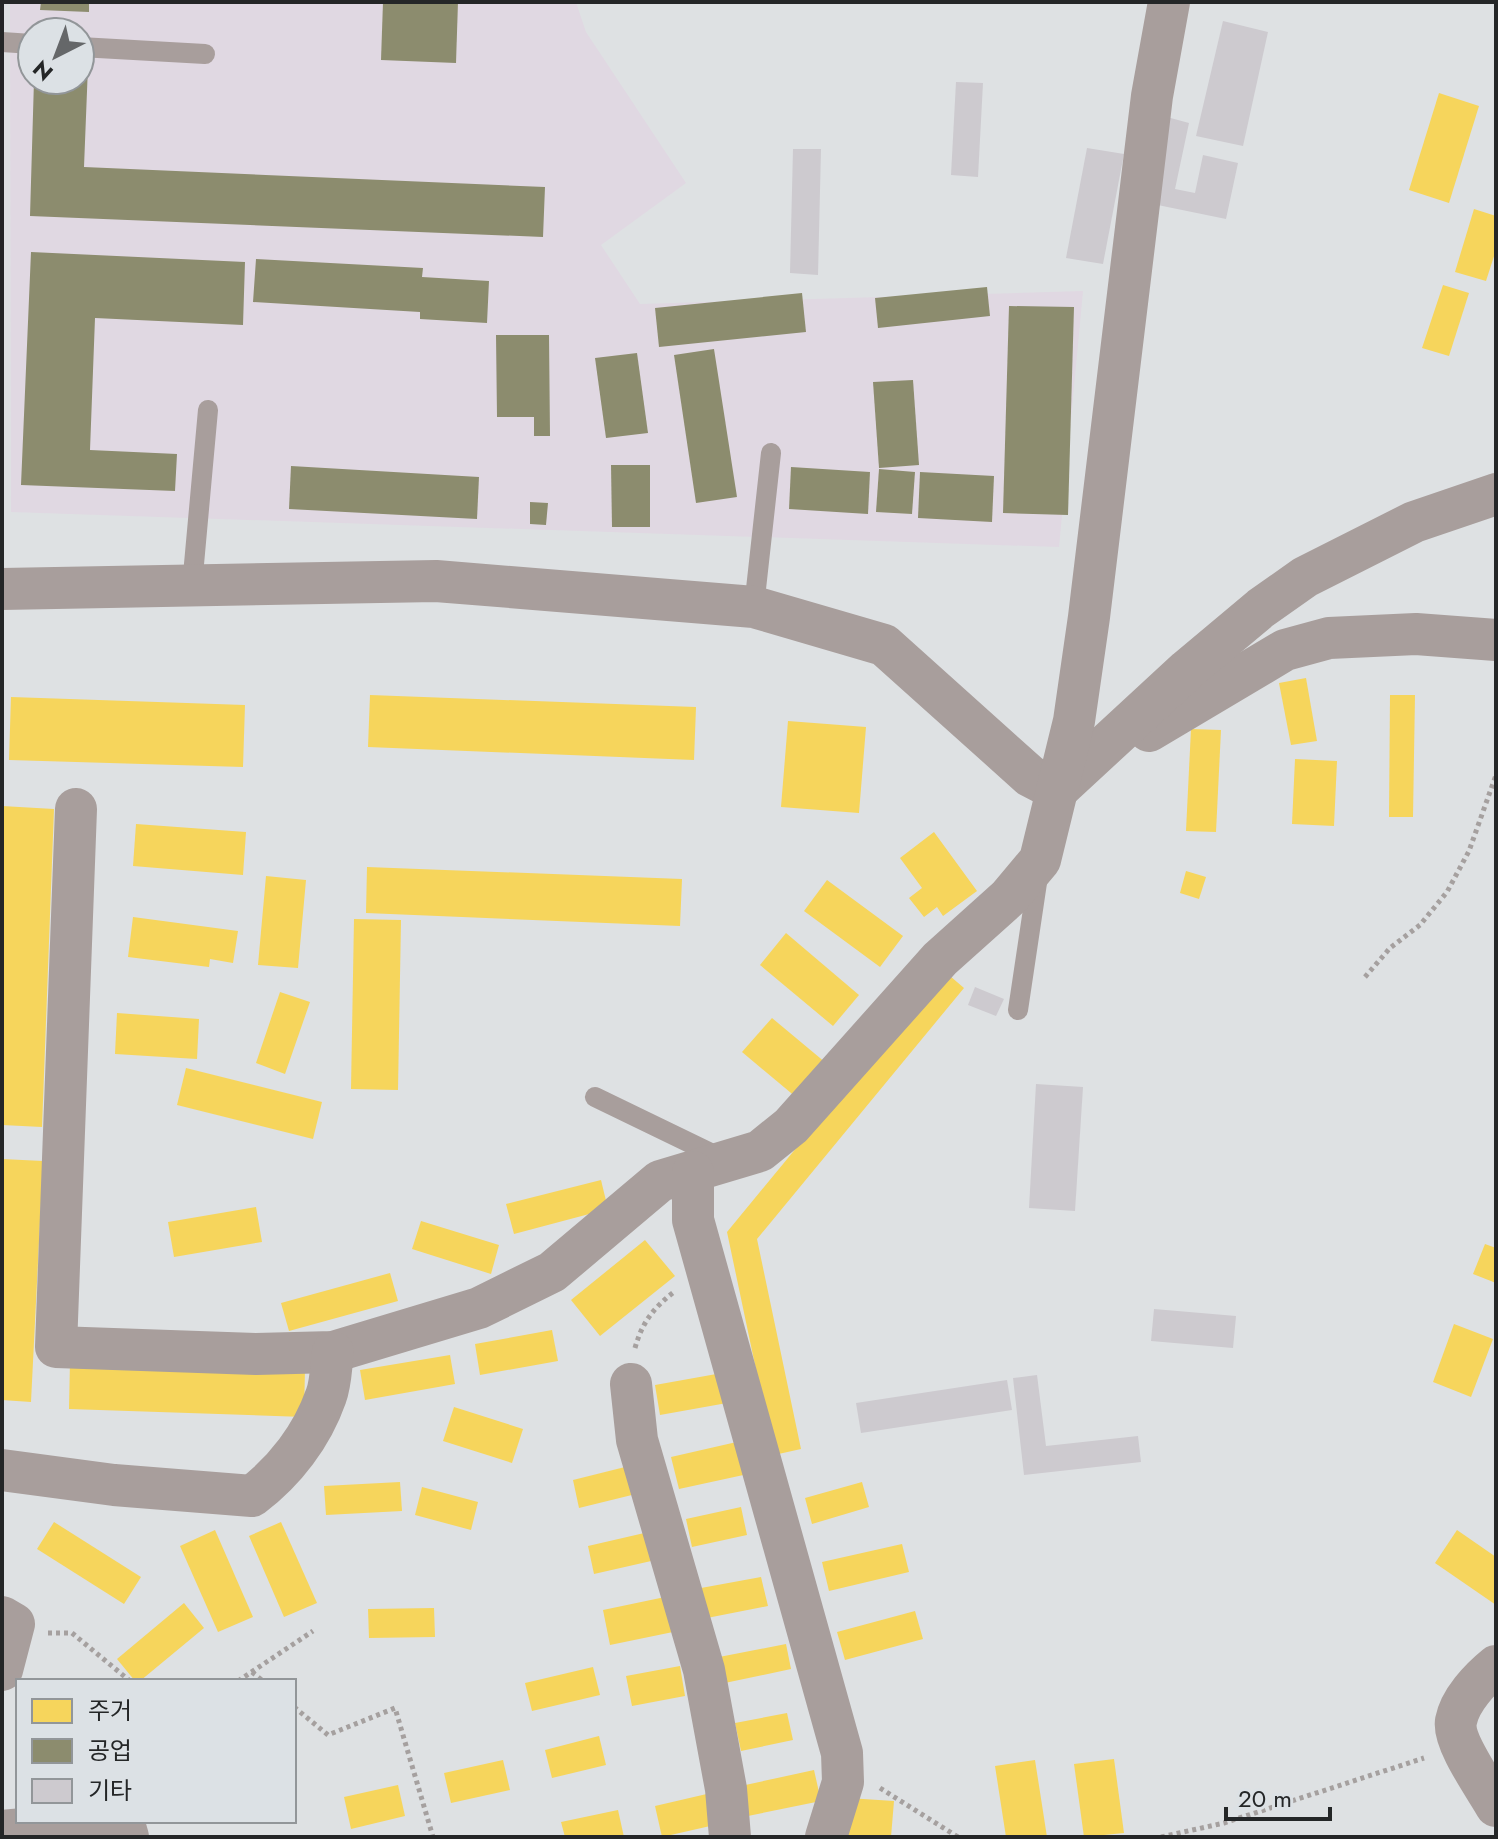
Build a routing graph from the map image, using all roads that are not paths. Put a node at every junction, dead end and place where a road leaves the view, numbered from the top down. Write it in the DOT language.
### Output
graph roads {
  1 [pos="1169,2"];
  2 [pos="96,48"];
  3 [pos="205,54"];
  4 [pos="208,410"];
  5 [pos="771,453"];
  6 [pos="1496,494"];
  7 [pos="192,586"];
  8 [pos="2,589"];
  9 [pos="754,607"];
  10 [pos="1496,640"];
  11 [pos="1057,790"];
  12 [pos="76,809"];
  13 [pos="1040,860"];
  14 [pos="1018,1010"];
  15 [pos="595,1097"];
  16 [pos="710,1166"];
  17 [pos="333,1352"];
  18 [pos="631,1384"];
  19 [pos="2,1470"];
  20 [pos="8,1620"];
  21 [pos="1496,1666"];
  22 [pos="2,1670"];
  23 [pos="1496,1806"];
  24 [pos="88,1823"];
  25 [pos="102,1823"];
  26 [pos="2,1831"];
  27 [pos="128,1837"];
  28 [pos="730,1837"];
  29 [pos="826,1837"];
  1 -- 11 [label="street"];
  2 -- 3 [label="lane"];
  4 -- 7 [label="lane"];
  5 -- 9 [label="lane"];
  6 -- 11 [label="street"];
  7 -- 8 [label="street"];
  7 -- 9 [label="street"];
  9 -- 11 [label="street"];
  10 -- 11 [label="street"];
  11 -- 13 [label="street"];
  12 -- 17 [label="street"];
  13 -- 14 [label="lane"];
  13 -- 16 [label="street"];
  15 -- 16 [label="lane"];
  16 -- 17 [label="street"];
  16 -- 29 [label="street"];
  17 -- 19 [label="street"];
  18 -- 28 [label="street"];
  20 -- 22 [label="street"];
  21 -- 23 [label="street"];
  24 -- 26 [label="street"];
  25 -- 27 [label="street"];
}
